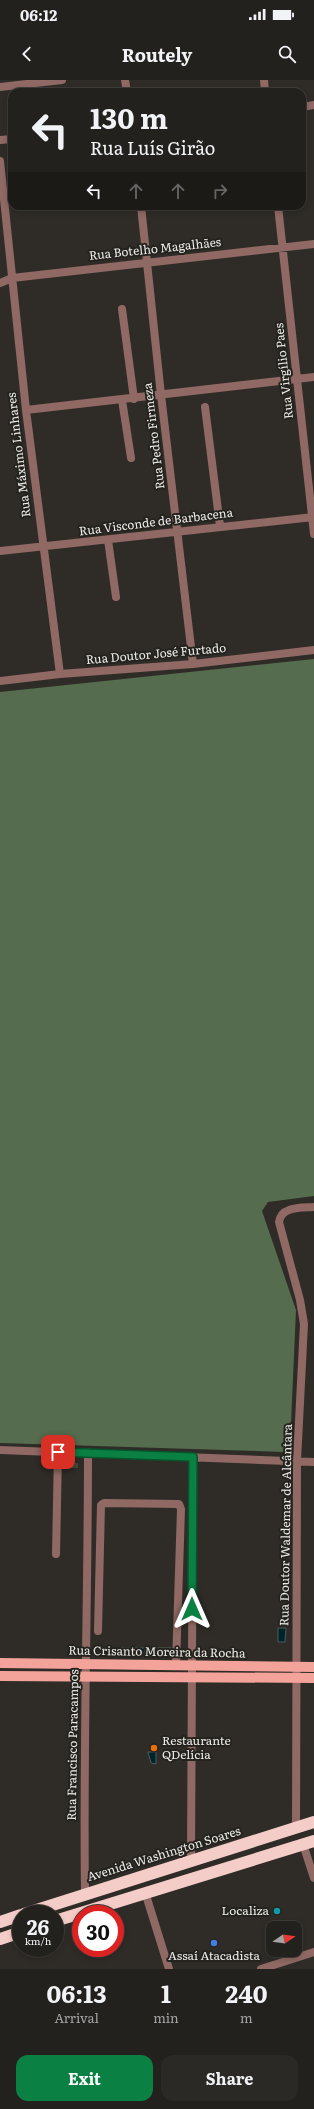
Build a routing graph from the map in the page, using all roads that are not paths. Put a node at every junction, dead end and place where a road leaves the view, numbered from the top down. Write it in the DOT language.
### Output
graph roads {
  1 [pos="62,80"];
  2 [pos="0,87"];
  3 [pos="0,161"];
  4 [pos="142,210"];
  5 [pos="278,210"];
  6 [pos="314,244"];
  7 [pos="283,248"];
  8 [pos="148,262"];
  9 [pos="12,278"];
  10 [pos="0,283"];
  11 [pos="122,309"];
  12 [pos="314,377"];
  13 [pos="297,379"];
  14 [pos="161,395"];
  15 [pos="134,399"];
  16 [pos="122,400"];
  17 [pos="205,407"];
  18 [pos="26,410"];
  19 [pos="131,458"];
  20 [pos="313,517"];
  21 [pos="220,526"];
  22 [pos="177,532"];
  23 [pos="314,534"];
  24 [pos="108,540"];
  25 [pos="42,546"];
  26 [pos="0,551"];
  27 [pos="116,597"];
  28 [pos="314,650"];
  29 [pos="193,664"];
  30 [pos="60,674"];
  31 [pos="0,681"];
  32 [pos="314,1207"];
  33 [pos="0,1450"];
  34 [pos="58,1452"];
  35 [pos="88,1452"];
  36 [pos="193,1457"];
  37 [pos="297,1461"];
  38 [pos="314,1462"];
  39 [pos="56,1554"];
  40 [pos="98,1631"];
  41 [pos="0,1663"];
  42 [pos="87,1664"];
  43 [pos="176,1665"];
  44 [pos="192,1665"];
  45 [pos="297,1667"];
  46 [pos="314,1667"];
  47 [pos="0,1676"];
  48 [pos="86,1677"];
  49 [pos="192,1677"];
  50 [pos="297,1678"];
  51 [pos="314,1678"];
  52 [pos="314,1822"];
  53 [pos="296,1828"];
  54 [pos="309,1843"];
  55 [pos="191,1860"];
  56 [pos="314,1878"];
  57 [pos="145,1892"];
  58 [pos="85,1894"];
  59 [pos="50,1905"];
  60 [pos="12,1918"];
  61 [pos="64,1918"];
  62 [pos="0,1922"];
  63 [pos="12,1935"];
  64 [pos="0,1939"];
  65 [pos="314,1952"];
  66 [pos="170,1969"];
  67 [pos="261,1969"];
  1 -- 2 [label="street"];
  3 -- 9 [label="street, Rua Máximo Linhares"];
  4 -- 8 [label="street, Rua Pedro Firmeza"];
  5 -- 7 [label="street, Rua Virgílio Paes"];
  6 -- 7 [label="street, Rua Botelho Magalhães"];
  7 -- 8 [label="street, Rua Botelho Magalhães"];
  7 -- 13 [label="street, Rua Virgílio Paes"];
  8 -- 9 [label="street, Rua Botelho Magalhães"];
  8 -- 14 [label="street, Rua Pedro Firmeza"];
  9 -- 10 [label="street, Rua Botelho Magalhães"];
  9 -- 18 [label="street, Rua Máximo Linhares"];
  11 -- 15 [label="street"];
  12 -- 13 [label="street"];
  13 -- 14 [label="street"];
  13 -- 20 [label="street, Rua Virgílio Paes"];
  14 -- 15 [label="street"];
  14 -- 22 [label="street, Rua Pedro Firmeza"];
  15 -- 16 [label="street"];
  16 -- 18 [label="street"];
  16 -- 19 [label="street"];
  17 -- 21 [label="street"];
  18 -- 25 [label="street, Rua Máximo Linhares"];
  20 -- 21 [label="street, Rua Visconde de Barbacena"];
  20 -- 23 [label="street, Rua Virgílio Paes"];
  21 -- 22 [label="street, Rua Visconde de Barbacena"];
  22 -- 24 [label="street, Rua Visconde de Barbacena"];
  22 -- 29 [label="street, Rua Pedro Firmeza"];
  24 -- 25 [label="street, Rua Visconde de Barbacena"];
  24 -- 27 [label="street"];
  25 -- 26 [label="street, Rua Visconde de Barbacena"];
  25 -- 30 [label="street, Rua Máximo Linhares"];
  28 -- 29 [label="street, Rua Doutor José Furtado"];
  29 -- 30 [label="street, Rua Doutor José Furtado"];
  30 -- 31 [label="street, Rua Doutor José Furtado"];
  32 -- 37 [label="street, Rua Doutor Waldemar de Alcântara"];
  33 -- 34 [label="street"];
  34 -- 35 [label="street"];
  34 -- 39 [label="street"];
  35 -- 36 [label="street"];
  35 -- 42 [label="street, Rua Francisco Paracampos"];
  36 -- 37 [label="street"];
  36 -- 44 [label="street"];
  37 -- 38 [label="street"];
  37 -- 45 [label="street, Rua Doutor Waldemar de Alcântara"];
  40 -- 43 [label="street"];
  41 -- 42 [label="main road, Rua Crisanto Moreira da Rocha"];
  42 -- 43 [label="main road, Rua Crisanto Moreira da Rocha"];
  42 -- 48 [label="street, Rua Francisco Paracampos"];
  43 -- 44 [label="main road, Rua Crisanto Moreira da Rocha"];
  44 -- 45 [label="main road, Rua Crisanto Moreira da Rocha"];
  44 -- 49 [label="street"];
  45 -- 46 [label="main road, Rua Crisanto Moreira da Rocha"];
  45 -- 50 [label="street, Rua Doutor Waldemar de Alcântara"];
  47 -- 48 [label="main road, Rua Crisanto Moreira da Rocha"];
  48 -- 49 [label="main road, Rua Crisanto Moreira da Rocha"];
  48 -- 58 [label="street, Rua Francisco Paracampos"];
  49 -- 50 [label="main road, Rua Crisanto Moreira da Rocha"];
  49 -- 55 [label="street"];
  50 -- 51 [label="main road, Rua Crisanto Moreira da Rocha"];
  50 -- 53 [label="street, Rua Doutor Waldemar de Alcântara"];
  52 -- 53 [label="highway, Avenida Washington Soares"];
  53 -- 55 [label="highway, Avenida Washington Soares"];
  54 -- 56 [label="street"];
  54 -- 57 [label="highway"];
  55 -- 58 [label="highway, Avenida Washington Soares"];
  57 -- 61 [label="highway"];
  57 -- 66 [label="street"];
  58 -- 59 [label="highway, Avenida Washington Soares"];
  60 -- 62 [label="highway, Avenida Washington Soares"];
  63 -- 64 [label="highway"];
  65 -- 67 [label="street"];
}
